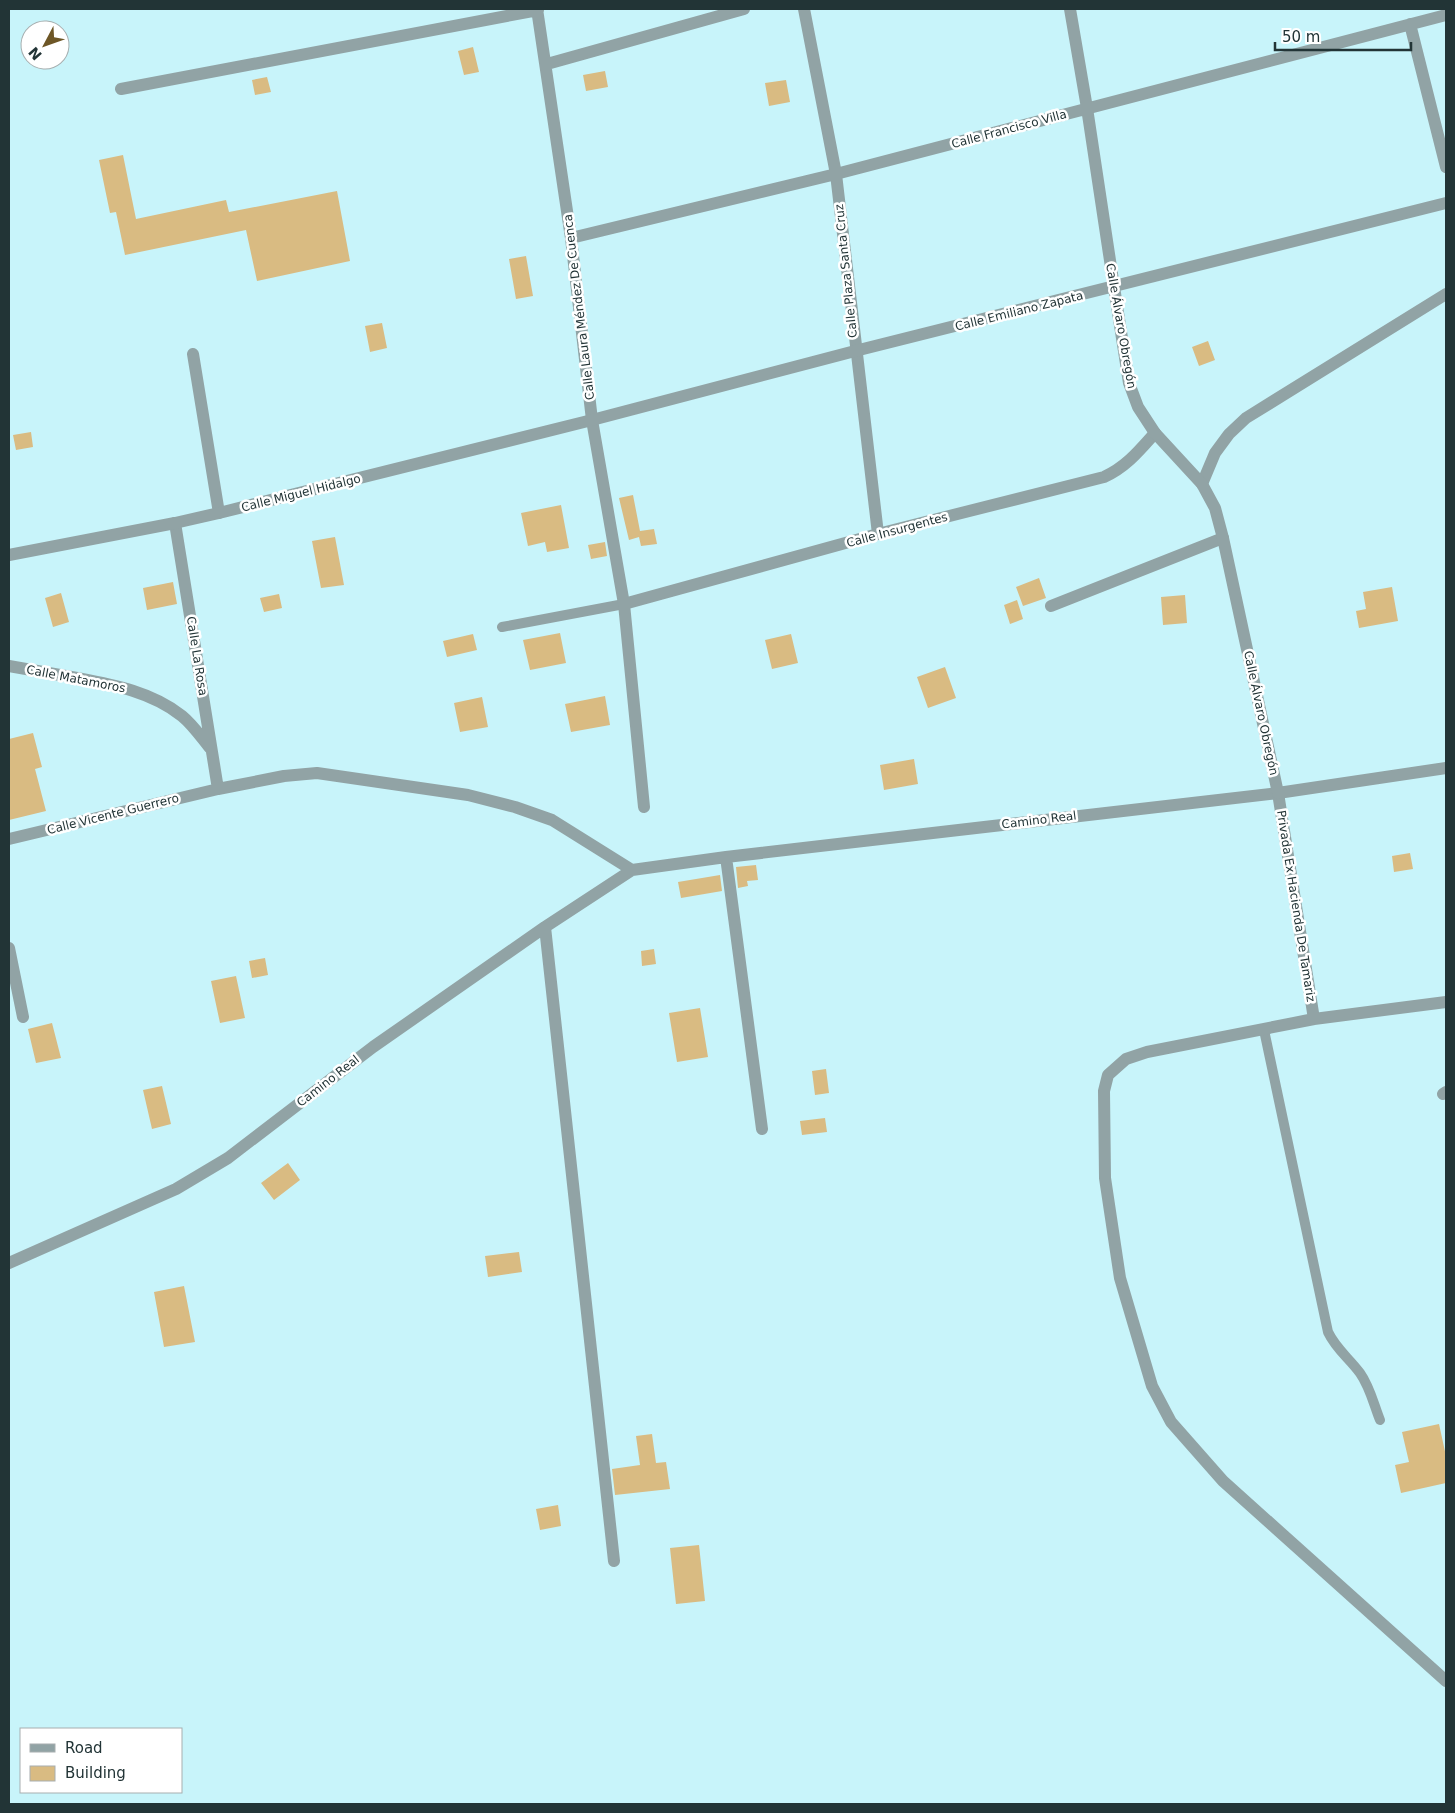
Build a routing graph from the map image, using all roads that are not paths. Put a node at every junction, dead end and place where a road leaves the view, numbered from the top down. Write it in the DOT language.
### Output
graph roads {
  1 [pos="537,9"];
  2 [pos="744,9"];
  3 [pos="804,9"];
  4 [pos="1070,9"];
  5 [pos="1446,15"];
  6 [pos="1410,24"];
  7 [pos="547,64"];
  8 [pos="121,90"];
  9 [pos="1087,108"];
  10 [pos="1446,167"];
  11 [pos="836,174"];
  12 [pos="1446,203"];
  13 [pos="571,238"];
  14 [pos="1114,288"];
  15 [pos="1446,294"];
  16 [pos="855,351"];
  17 [pos="193,354"];
  18 [pos="592,420"];
  19 [pos="1155,433"];
  20 [pos="1202,484"];
  21 [pos="219,513"];
  22 [pos="175,523"];
  23 [pos="878,534"];
  24 [pos="1223,538"];
  25 [pos="9,555"];
  26 [pos="624,604"];
  27 [pos="1051,606"];
  28 [pos="502,627"];
  29 [pos="9,666"];
  30 [pos="212,750"];
  31 [pos="1446,768"];
  32 [pos="218,789"];
  33 [pos="1278,793"];
  34 [pos="644,807"];
  35 [pos="9,839"];
  36 [pos="726,857"];
  37 [pos="632,870"];
  38 [pos="545,927"];
  39 [pos="9,948"];
  40 [pos="1446,1002"];
  41 [pos="23,1017"];
  42 [pos="1314,1019"];
  43 [pos="1264,1030"];
  44 [pos="762,1129"];
  45 [pos="9,1263"];
  46 [pos="1380,1420"];
  47 [pos="614,1561"];
  48 [pos="1446,1681"];
  1 -- 7 [label="street, Calle Laura Méndez De Cuenca"];
  1 -- 8 [label="street"];
  2 -- 7 [label="street"];
  3 -- 11 [label="street, Calle Plaza Santa Cruz"];
  4 -- 9 [label="street, Calle Álvaro Obregón"];
  5 -- 6 [label="street, Calle Francisco Villa"];
  6 -- 9 [label="street, Calle Francisco Villa"];
  6 -- 10 [label="street"];
  7 -- 13 [label="street, Calle Laura Méndez De Cuenca"];
  9 -- 11 [label="street, Calle Francisco Villa"];
  9 -- 14 [label="street, Calle Álvaro Obregón"];
  11 -- 13 [label="street, Calle Francisco Villa"];
  11 -- 16 [label="street, Calle Plaza Santa Cruz"];
  12 -- 14 [label="street, Calle Emiliano Zapata"];
  13 -- 18 [label="street, Calle Laura Méndez De Cuenca"];
  14 -- 16 [label="street, Calle Emiliano Zapata"];
  14 -- 19 [label="street, Calle Álvaro Obregón"];
  15 -- 20 [label="street"];
  16 -- 18 [label="street, Calle Emiliano Zapata"];
  16 -- 23 [label="street, Calle Plaza Santa Cruz"];
  17 -- 21 [label="street"];
  18 -- 21 [label="street, Calle Miguel Hidalgo"];
  18 -- 26 [label="street, Calle Laura Méndez De Cuenca"];
  19 -- 20 [label="street, Calle Álvaro Obregón"];
  19 -- 23 [label="street, Calle Insurgentes"];
  20 -- 24 [label="street, Calle Álvaro Obregón"];
  21 -- 22 [label="street, Calle Miguel Hidalgo"];
  22 -- 25 [label="street, Calle Miguel Hidalgo"];
  22 -- 30 [label="street, Calle La Rosa"];
  23 -- 26 [label="street, Calle Insurgentes"];
  24 -- 27 [label="street"];
  24 -- 33 [label="street, Calle Álvaro Obregón"];
  26 -- 28 [label="lane"];
  26 -- 34 [label="street, Calle Laura Méndez De Cuenca"];
  29 -- 30 [label="street, Calle Matamoros"];
  30 -- 32 [label="street, Calle La Rosa"];
  31 -- 33 [label="street, Camino Real"];
  32 -- 35 [label="street, Calle Vicente Guerrero"];
  32 -- 37 [label="street"];
  33 -- 36 [label="street, Camino Real"];
  33 -- 42 [label="street, Privada Ex Hacienda De Tamariz"];
  36 -- 37 [label="street, Camino Real"];
  36 -- 44 [label="street"];
  37 -- 38 [label="street, Camino Real"];
  38 -- 45 [label="street, Camino Real"];
  38 -- 47 [label="street"];
  39 -- 41 [label="street"];
  40 -- 42 [label="street, Privada Ex Hacienda De Tamariz"];
  42 -- 43 [label="street, Privada Ex Hacienda De Tamariz"];
  43 -- 46 [label="lane"];
  43 -- 48 [label="street, Privada Ex Hacienda De Tamariz"];
}
